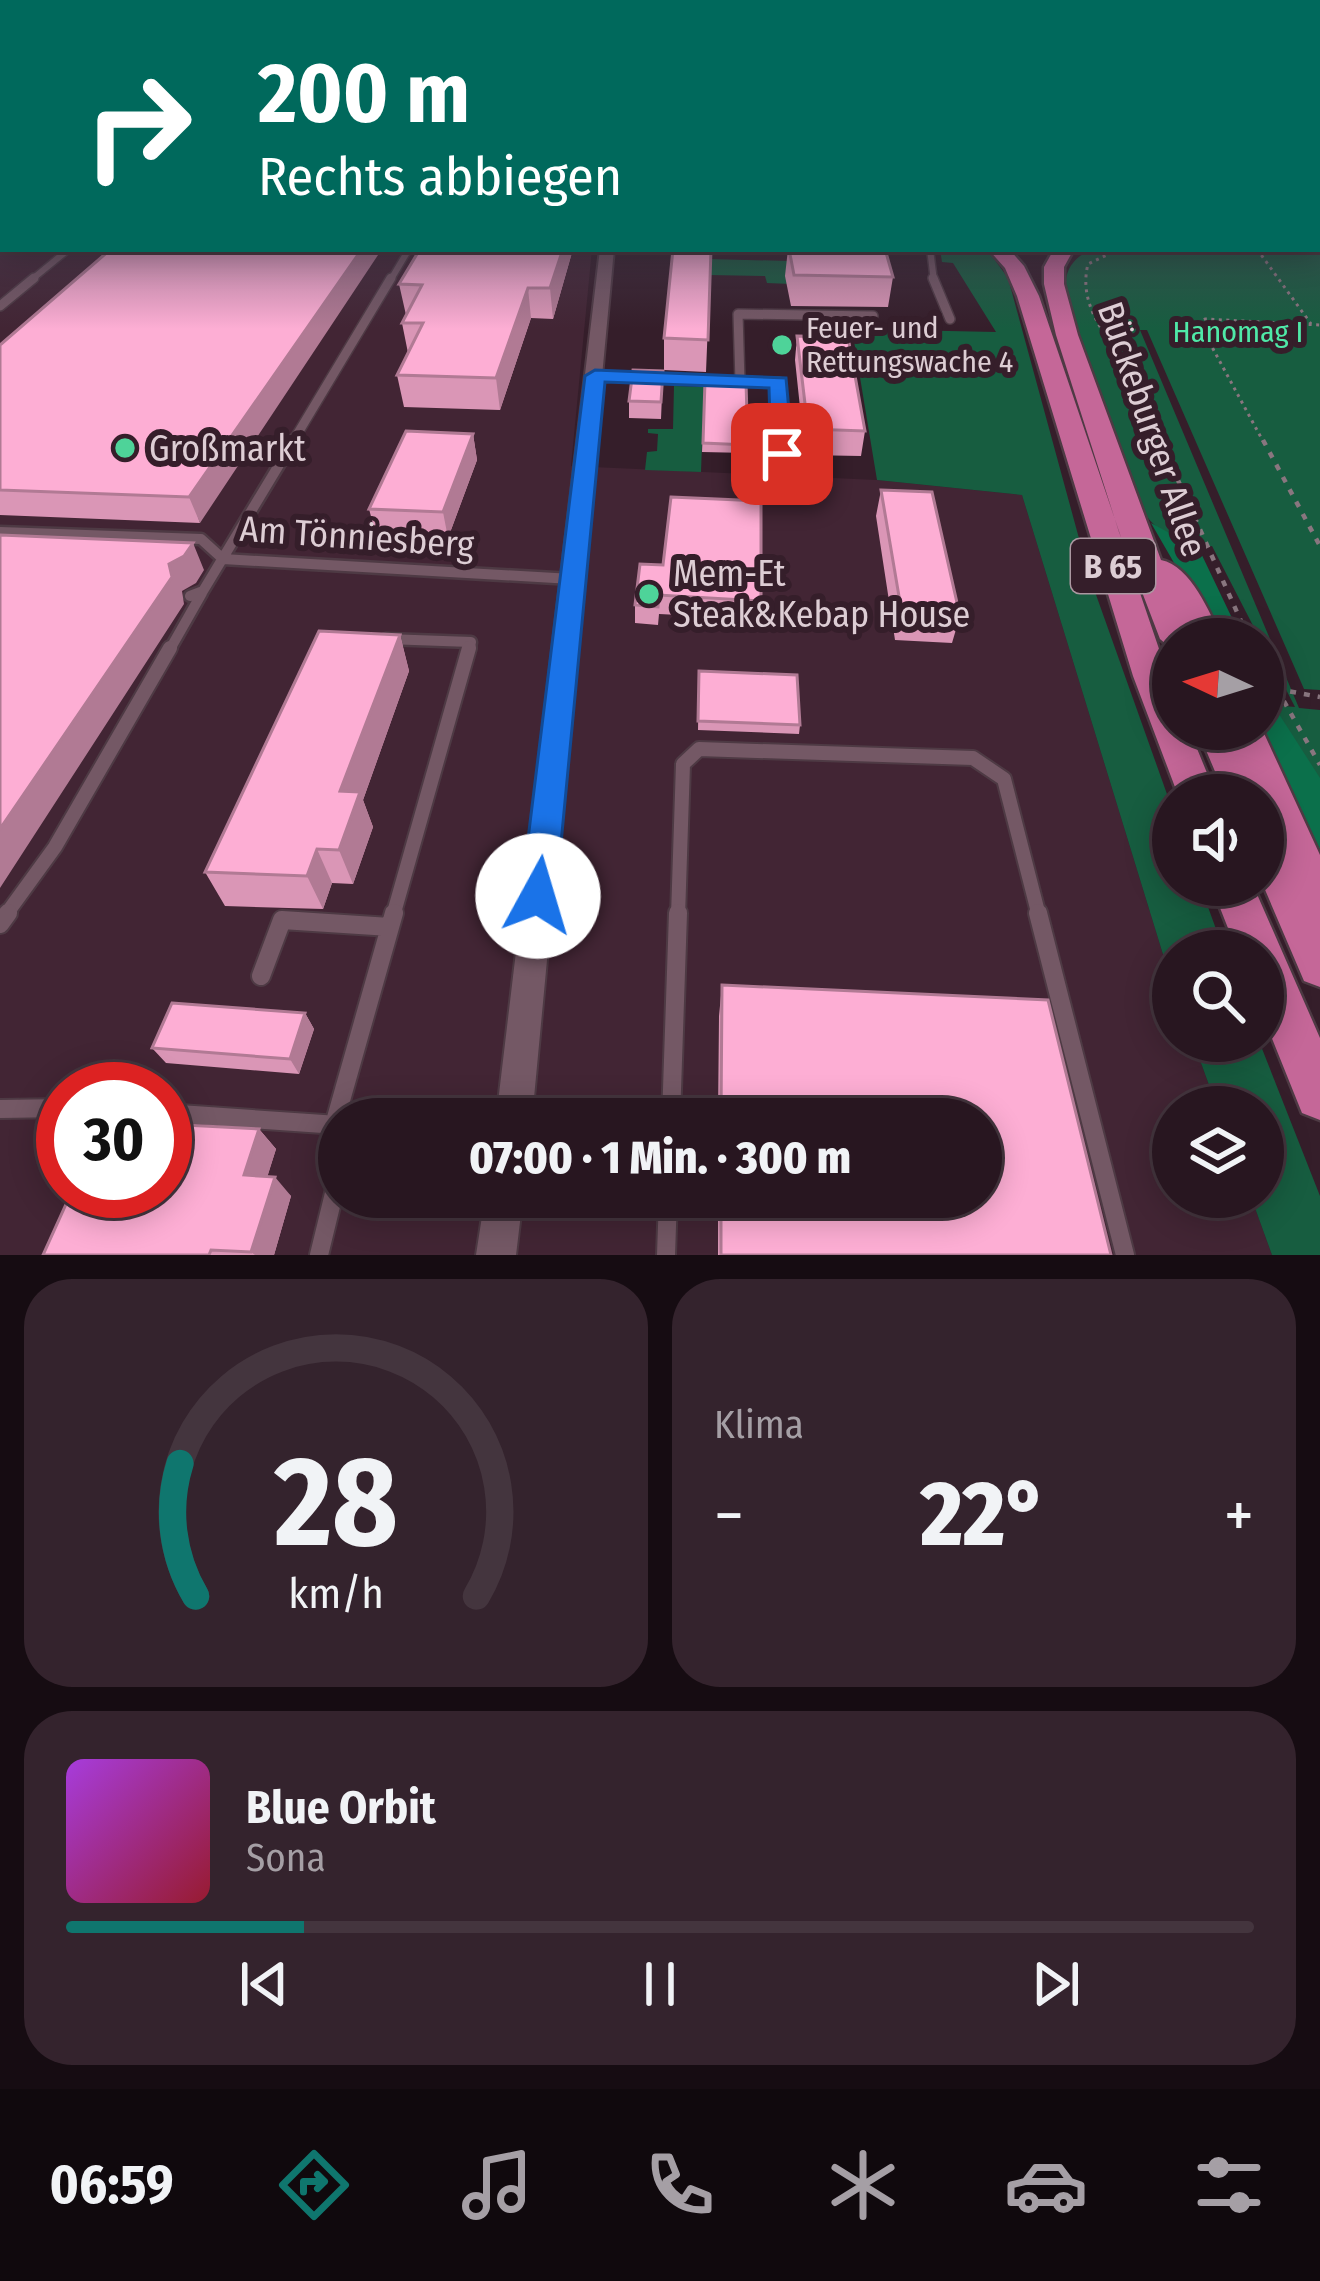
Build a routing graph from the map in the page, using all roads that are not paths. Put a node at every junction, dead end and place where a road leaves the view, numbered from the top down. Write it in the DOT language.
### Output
graph roads {
  1 [pos="65,252"];
  2 [pos="407,252"];
  3 [pos="607,252"];
  4 [pos="930,252"];
  5 [pos="1001,252"];
  6 [pos="1062,252"];
  7 [pos="0,306"];
  8 [pos="873,316"];
  9 [pos="950,319"];
  10 [pos="595,376"];
  11 [pos="740,382"];
  12 [pos="782,454"];
  13 [pos="0,532"];
  14 [pos="1134,532"];
  15 [pos="223,559"];
  16 [pos="574,580"];
  17 [pos="1169,618"];
  18 [pos="1196,618"];
  19 [pos="368,638"];
  20 [pos="1253,750"];
  21 [pos="1189,774"];
  22 [pos="1284,885"];
  23 [pos="1320,902"];
  24 [pos="0,924"];
  25 [pos="390,927"];
  26 [pos="1320,966"];
  27 [pos="261,976"];
  28 [pos="1284,1010"];
  29 [pos="1320,1095"];
  30 [pos="344,1098"];
  31 [pos="516,1098"];
  32 [pos="671,1098"];
  33 [pos="36,1108"];
  34 [pos="0,1109"];
  35 [pos="192,1116"];
  36 [pos="318,1124"];
  37 [pos="328,1218"];
  38 [pos="500,1218"];
  39 [pos="667,1218"];
  40 [pos="319,1255"];
  41 [pos="496,1255"];
  42 [pos="666,1255"];
  43 [pos="1125,1255"];
  1 -- 7 [label="lane"];
  2 -- 15 [label="lane"];
  3 -- 10 [label="street"];
  4 -- 9 [label="lane"];
  5 -- 21 [label="highway, B 65"];
  6 -- 14 [label="highway, Bückeburger Allee / B 65"];
  8 -- 11 [label="lane"];
  10 -- 11 [label="lane"];
  10 -- 16 [label="street"];
  11 -- 12 [label="lane"];
  13 -- 15 [label="lane, Am Tönniesberg"];
  14 -- 17 [label="highway, Bückeburger Allee / B 65"];
  14 -- 18 [label="highway"];
  15 -- 16 [label="lane, Am Tönniesberg"];
  15 -- 24 [label="lane"];
  16 -- 31 [label="street"];
  19 -- 25 [label="lane"];
  20 -- 23 [label="highway"];
  22 -- 26 [label="highway"];
  25 -- 27 [label="lane"];
  25 -- 30 [label="lane"];
  28 -- 29 [label="highway"];
  32 -- 43 [label="lane"];
  33 -- 34 [label="lane"];
  35 -- 36 [label="lane"];
  37 -- 40 [label="lane"];
  38 -- 41 [label="street"];
  39 -- 42 [label="lane"];
}
